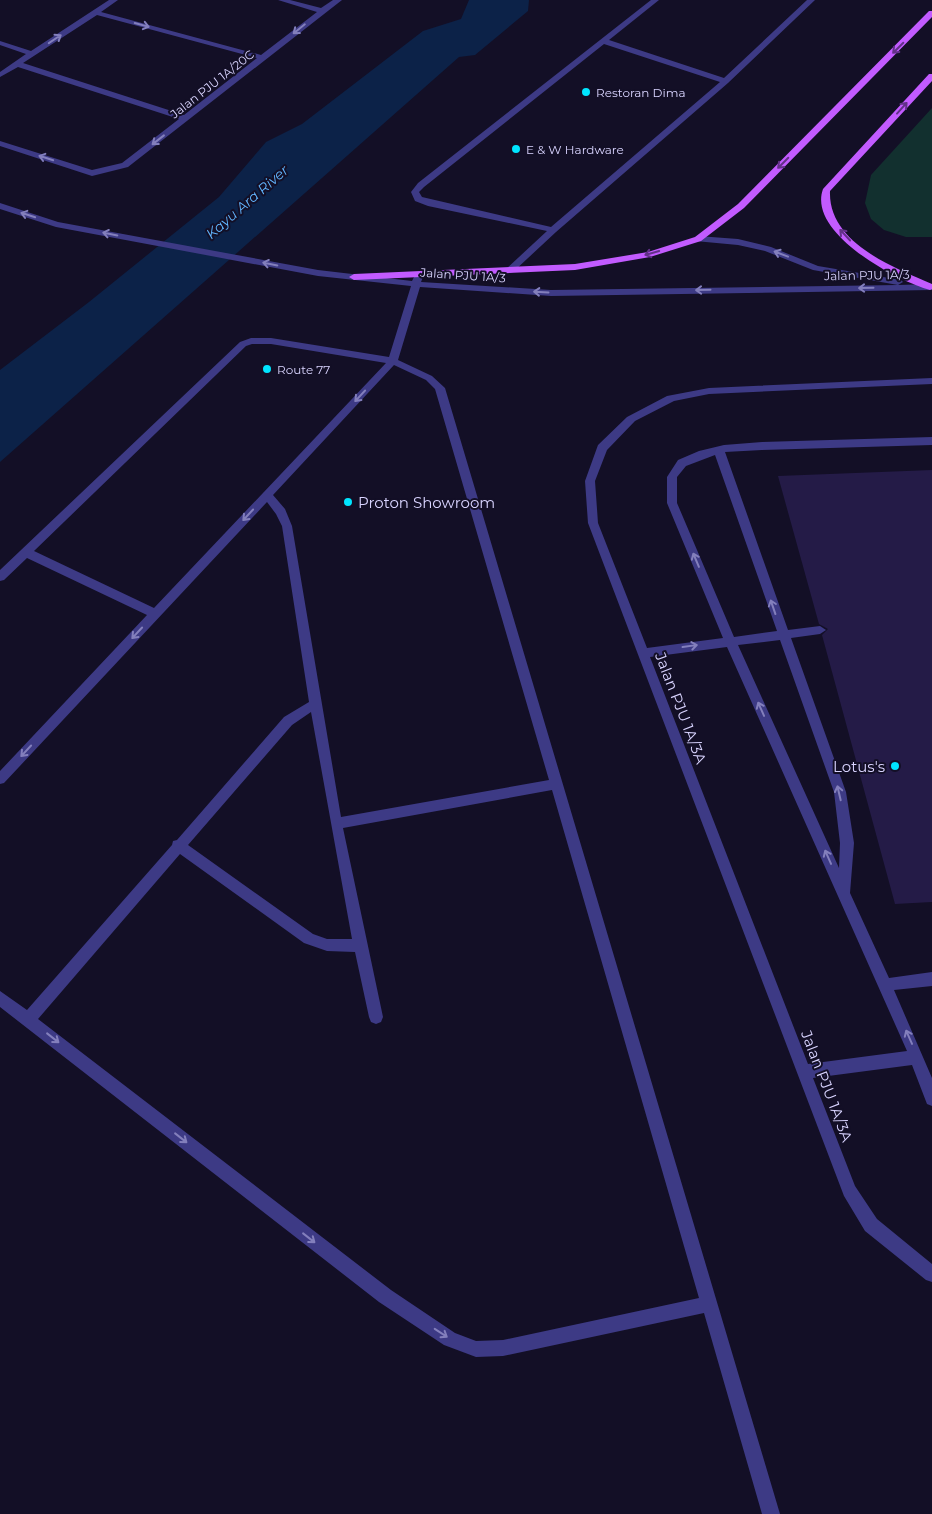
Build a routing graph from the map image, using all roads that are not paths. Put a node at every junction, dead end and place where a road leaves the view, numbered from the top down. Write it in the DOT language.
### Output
graph roads {
  1 [pos="114,0"];
  2 [pos="282,0"];
  3 [pos="338,0"];
  4 [pos="654,0"];
  5 [pos="811,0"];
  6 [pos="322,11"];
  7 [pos="95,12"];
  8 [pos="932,14"];
  9 [pos="603,41"];
  10 [pos="0,42"];
  11 [pos="33,54"];
  12 [pos="264,58"];
  13 [pos="17,64"];
  14 [pos="0,75"];
  15 [pos="932,76"];
  16 [pos="725,81"];
  17 [pos="186,118"];
  18 [pos="0,143"];
  19 [pos="0,206"];
  20 [pos="553,230"];
  21 [pos="698,239"];
  22 [pos="510,270"];
  23 [pos="419,274"];
  24 [pos="354,277"];
  25 [pos="415,284"];
  26 [pos="931,287"];
  27 [pos="393,361"];
  28 [pos="932,381"];
  29 [pos="932,441"];
  30 [pos="719,450"];
  31 [pos="267,495"];
  32 [pos="26,552"];
  33 [pos="0,577"];
  34 [pos="155,614"];
  35 [pos="820,630"];
  36 [pos="782,634"];
  37 [pos="730,641"];
  38 [pos="642,653"];
  39 [pos="316,704"];
  40 [pos="0,778"];
  41 [pos="556,784"];
  42 [pos="338,823"];
  43 [pos="178,845"];
  44 [pos="844,894"];
  45 [pos="359,946"];
  46 [pos="932,979"];
  47 [pos="885,985"];
  48 [pos="0,998"];
  49 [pos="376,1017"];
  50 [pos="29,1019"];
  51 [pos="917,1057"];
  52 [pos="804,1072"];
  53 [pos="932,1099"];
  54 [pos="932,1274"];
  55 [pos="709,1304"];
  56 [pos="771,1514"];
  1 -- 7 [label="street"];
  2 -- 6 [label="street"];
  3 -- 6 [label="street, Jalan PJU 1A/20C"];
  4 -- 9 [label="street"];
  5 -- 16 [label="street, Jalan PJU 1A/3"];
  6 -- 12 [label="street, Jalan PJU 1A/20C, one-way"];
  11 -- 7 [label="street, one-way"];
  7 -- 12 [label="street, one-way"];
  8 -- 21 [label="main road, one-way"];
  9 -- 16 [label="street"];
  9 -- 20 [label="street"];
  10 -- 11 [label="street"];
  11 -- 13 [label="street"];
  12 -- 17 [label="street, Jalan PJU 1A/20C"];
  13 -- 14 [label="street"];
  13 -- 17 [label="street"];
  26 -- 15 [label="main road, one-way"];
  16 -- 20 [label="street, Jalan PJU 1A/3"];
  17 -- 18 [label="street, Jalan PJU 1A/20C, one-way"];
  24 -- 19 [label="street, Jalan PJU 1A/3, one-way"];
  20 -- 22 [label="street, Jalan PJU 1A/3"];
  21 -- 22 [label="main road, one-way"];
  26 -- 21 [label="street, one-way"];
  22 -- 23 [label="main road"];
  23 -- 24 [label="main road"];
  23 -- 25 [label="street"];
  24 -- 25 [label="street, Jalan PJU 1A/3"];
  26 -- 25 [label="street, Jalan PJU 1A/3, one-way"];
  25 -- 27 [label="street"];
  27 -- 31 [label="street, one-way"];
  27 -- 32 [label="street"];
  27 -- 41 [label="street"];
  28 -- 38 [label="street, Jalan PJU 1A/3A"];
  29 -- 30 [label="street"];
  36 -- 30 [label="street, one-way"];
  37 -- 30 [label="street, one-way"];
  31 -- 34 [label="street, one-way"];
  31 -- 39 [label="street"];
  32 -- 33 [label="street"];
  32 -- 34 [label="street"];
  34 -- 40 [label="street, one-way"];
  35 -- 36 [label="street"];
  36 -- 37 [label="street"];
  44 -- 36 [label="street, one-way"];
  38 -- 37 [label="street, one-way"];
  44 -- 37 [label="street, one-way"];
  38 -- 52 [label="street, Jalan PJU 1A/3A"];
  39 -- 42 [label="street"];
  39 -- 43 [label="street"];
  41 -- 42 [label="street"];
  41 -- 55 [label="street"];
  42 -- 45 [label="street"];
  43 -- 45 [label="street"];
  43 -- 50 [label="street"];
  44 -- 47 [label="street"];
  45 -- 49 [label="street"];
  46 -- 47 [label="street"];
  51 -- 47 [label="street, one-way"];
  48 -- 50 [label="street"];
  50 -- 55 [label="street, one-way"];
  51 -- 52 [label="street"];
  51 -- 53 [label="street"];
  52 -- 54 [label="street, Jalan PJU 1A/3A"];
  55 -- 56 [label="street"];
}
